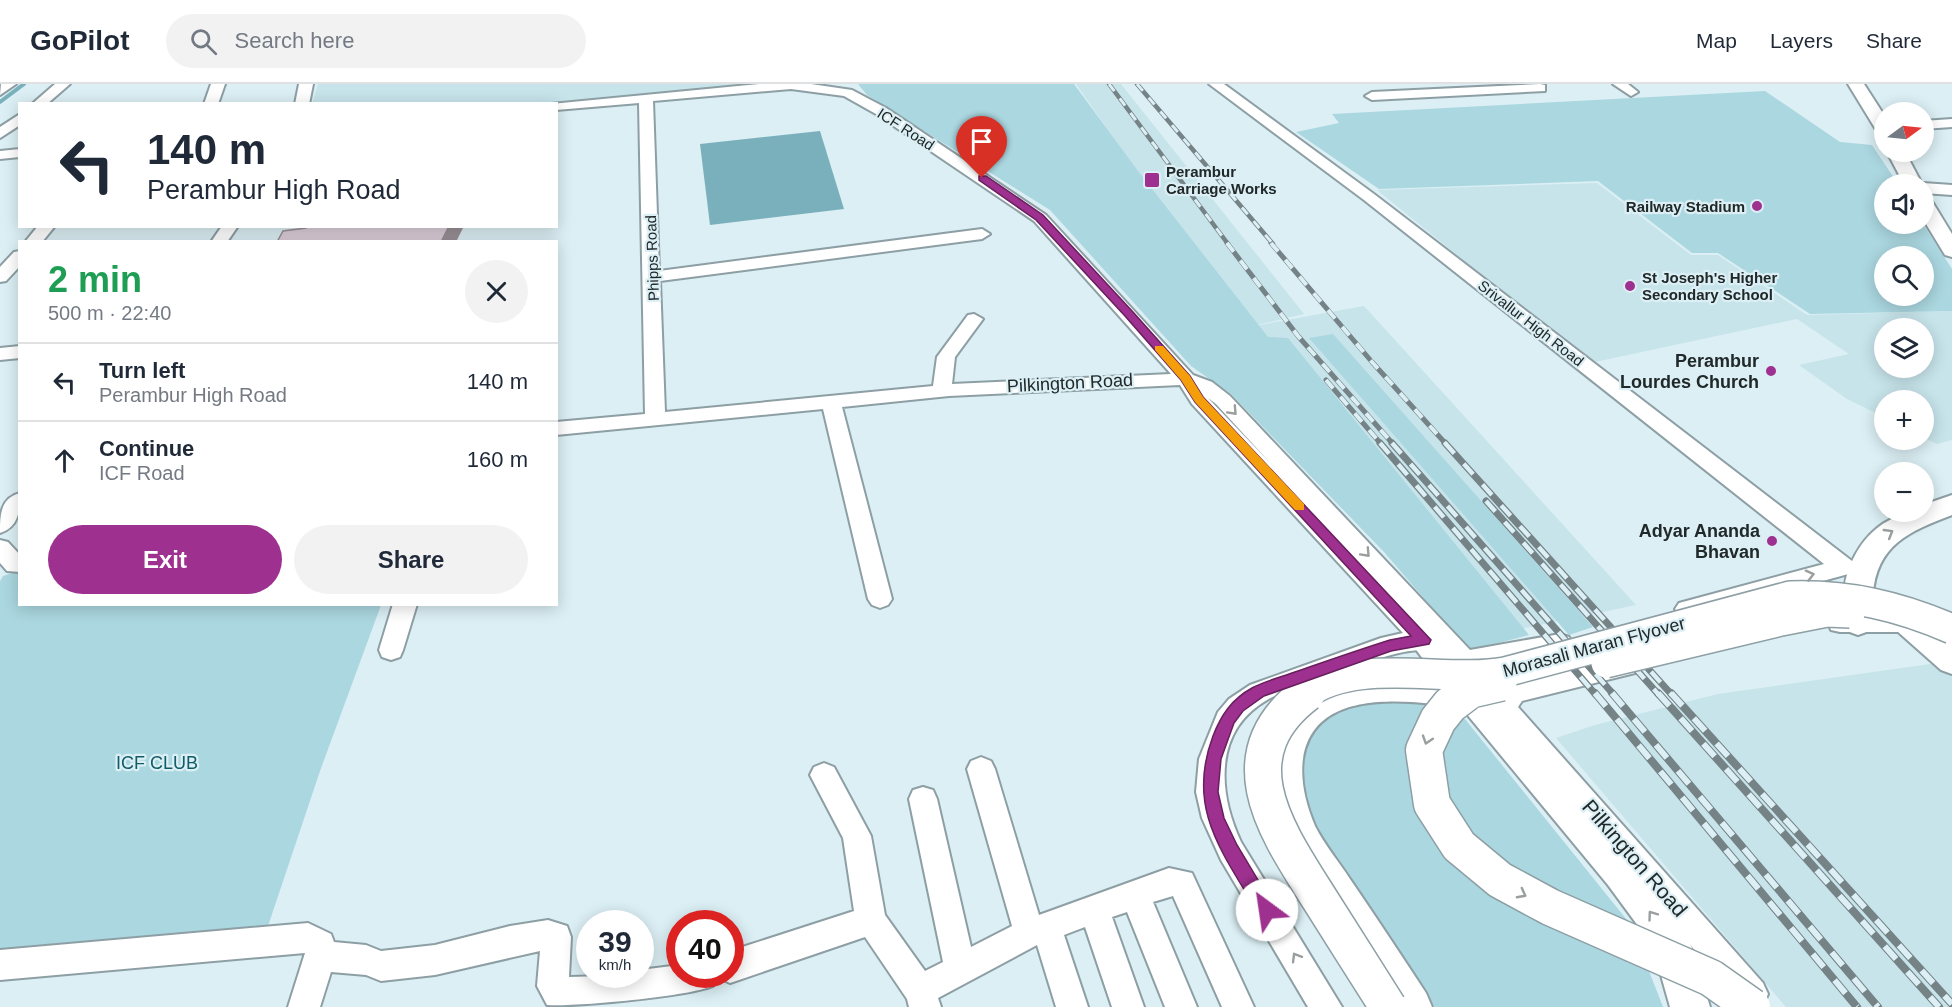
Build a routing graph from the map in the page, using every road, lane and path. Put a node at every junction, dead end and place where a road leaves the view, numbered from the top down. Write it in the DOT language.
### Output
graph roads {
  1 [pos="9,84"];
  2 [pos="63,84"];
  3 [pos="218,84"];
  4 [pos="306,84"];
  5 [pos="1216,84"];
  6 [pos="1856,84"];
  7 [pos="0,85"];
  8 [pos="798,85"];
  9 [pos="1417,88"];
  10 [pos="1540,88"];
  11 [pos="0,91"];
  12 [pos="1372,96"];
  13 [pos="651,98"];
  14 [pos="40,102"];
  15 [pos="213,102"];
  16 [pos="302,102"];
  17 [pos="558,106"];
  18 [pos="1874,111"];
  19 [pos="18,120"];
  20 [pos="1952,123"];
  21 [pos="1934,124"];
  22 [pos="0,134"];
  23 [pos="18,153"];
  24 [pos="0,154"];
  25 [pos="1934,189"];
  26 [pos="1952,190"];
  27 [pos="1934,221"];
  28 [pos="44,228"];
  29 [pos="982,234"];
  30 [pos="35,240"];
  31 [pos="1952,251"];
  32 [pos="18,258"];
  33 [pos="661,276"];
  34 [pos="0,277"];
  35 [pos="974,320"];
  36 [pos="18,352"];
  37 [pos="0,354"];
  38 [pos="1186,378"];
  39 [pos="942,391"];
  40 [pos="831,401"];
  41 [pos="662,418"];
  42 [pos="558,429"];
  43 [pos="18,502"];
  44 [pos="1952,504"];
  45 [pos="0,525"];
  46 [pos="0,548"];
  47 [pos="12,566"];
  48 [pos="1852,574"];
  49 [pos="880,599"];
  50 [pos="404,606"];
  51 [pos="1858,623"];
  52 [pos="1941,635"];
  53 [pos="1424,640"];
  54 [pos="391,650"];
  55 [pos="1952,661"];
  56 [pos="1465,677"];
  57 [pos="981,769"];
  58 [pos="824,776"];
  59 [pos="923,799"];
  60 [pos="1135,895"];
  61 [pos="1094,910"];
  62 [pos="872,920"];
  63 [pos="1038,930"];
  64 [pos="320,957"];
  65 [pos="1724,961"];
  66 [pos="744,962"];
  67 [pos="0,965"];
  68 [pos="960,967"];
  69 [pos="666,984"];
  70 [pos="923,999"];
  71 [pos="304,1007"];
  72 [pos="1072,1007"];
  73 [pos="1128,1007"];
  74 [pos="1181,1007"];
  75 [pos="1238,1007"];
  76 [pos="1326,1007"];
  77 [pos="1388,1007"];
  78 [pos="1412,1007"];
  79 [pos="1690,1007"];
  80 [pos="1731,1007"];
  81 [pos="1752,1007"];
  82 [pos="1762,1007"];
  1 -- 7 [label="street"];
  1 -- 11 [label="street"];
  2 -- 14 [label="street"];
  3 -- 15 [label="street"];
  4 -- 16 [label="street"];
  5 -- 48 [label="street, Srivallur High Road"];
  6 -- 18 [label="main road"];
  8 -- 13 [label="street, ICF Road"];
  8 -- 38 [label="street, ICF Road"];
  9 -- 10 [label="street"];
  9 -- 12 [label="street"];
  13 -- 17 [label="street, ICF Road"];
  13 -- 33 [label="street, Phipps Road"];
  13 -- 41 [label="street, Phipps Road"];
  19 -- 22 [label="street"];
  20 -- 21 [label="street"];
  23 -- 24 [label="street"];
  25 -- 26 [label="street"];
  27 -- 31 [label="main road"];
  28 -- 30 [label="street"];
  29 -- 33 [label="street"];
  32 -- 34 [label="street"];
  33 -- 41 [label="street, Phipps Road"];
  35 -- 39 [label="street"];
  36 -- 37 [label="street"];
  38 -- 39 [label="street, Pilkington Road"];
  38 -- 53 [label="street"];
  38 -- 56 [label="street, one-way"];
  39 -- 40 [label="street, Pilkington Road"];
  40 -- 41 [label="street, Pilkington Road"];
  40 -- 49 [label="street"];
  41 -- 42 [label="street, Pilkington Road"];
  43 -- 45 [label="street"];
  48 -- 44 [label="main road, one-way"];
  46 -- 47 [label="street"];
  48 -- 51 [label="main road"];
  48 -- 52 [label="main road"];
  56 -- 48 [label="street, one-way"];
  50 -- 54 [label="street"];
  51 -- 52 [label="street"];
  51 -- 65 [label="street, Pilkington Road"];
  52 -- 55 [label="main road"];
  52 -- 56 [label="main road, Morasali Maran Flyover, bridge"];
  52 -- 77 [label="main road, Morasali Maran Flyover, bridge"];
  53 -- 56 [label="street"];
  76 -- 53 [label="street, one-way"];
  79 -- 53 [label="main road, one-way"];
  56 -- 78 [label="main road, Morasali Maran Flyover"];
  56 -- 81 [label="main road, one-way, bridge"];
  57 -- 63 [label="street"];
  58 -- 62 [label="street"];
  59 -- 68 [label="street"];
  60 -- 61 [label="street"];
  60 -- 74 [label="street"];
  60 -- 75 [label="street"];
  61 -- 63 [label="street"];
  61 -- 73 [label="street"];
  62 -- 66 [label="street"];
  62 -- 70 [label="street"];
  63 -- 68 [label="street"];
  63 -- 72 [label="street"];
  64 -- 67 [label="street"];
  64 -- 69 [label="street"];
  64 -- 71 [label="street"];
  65 -- 80 [label="main road"];
  65 -- 82 [label="street, Pilkington Road"];
  68 -- 70 [label="street"];
}
